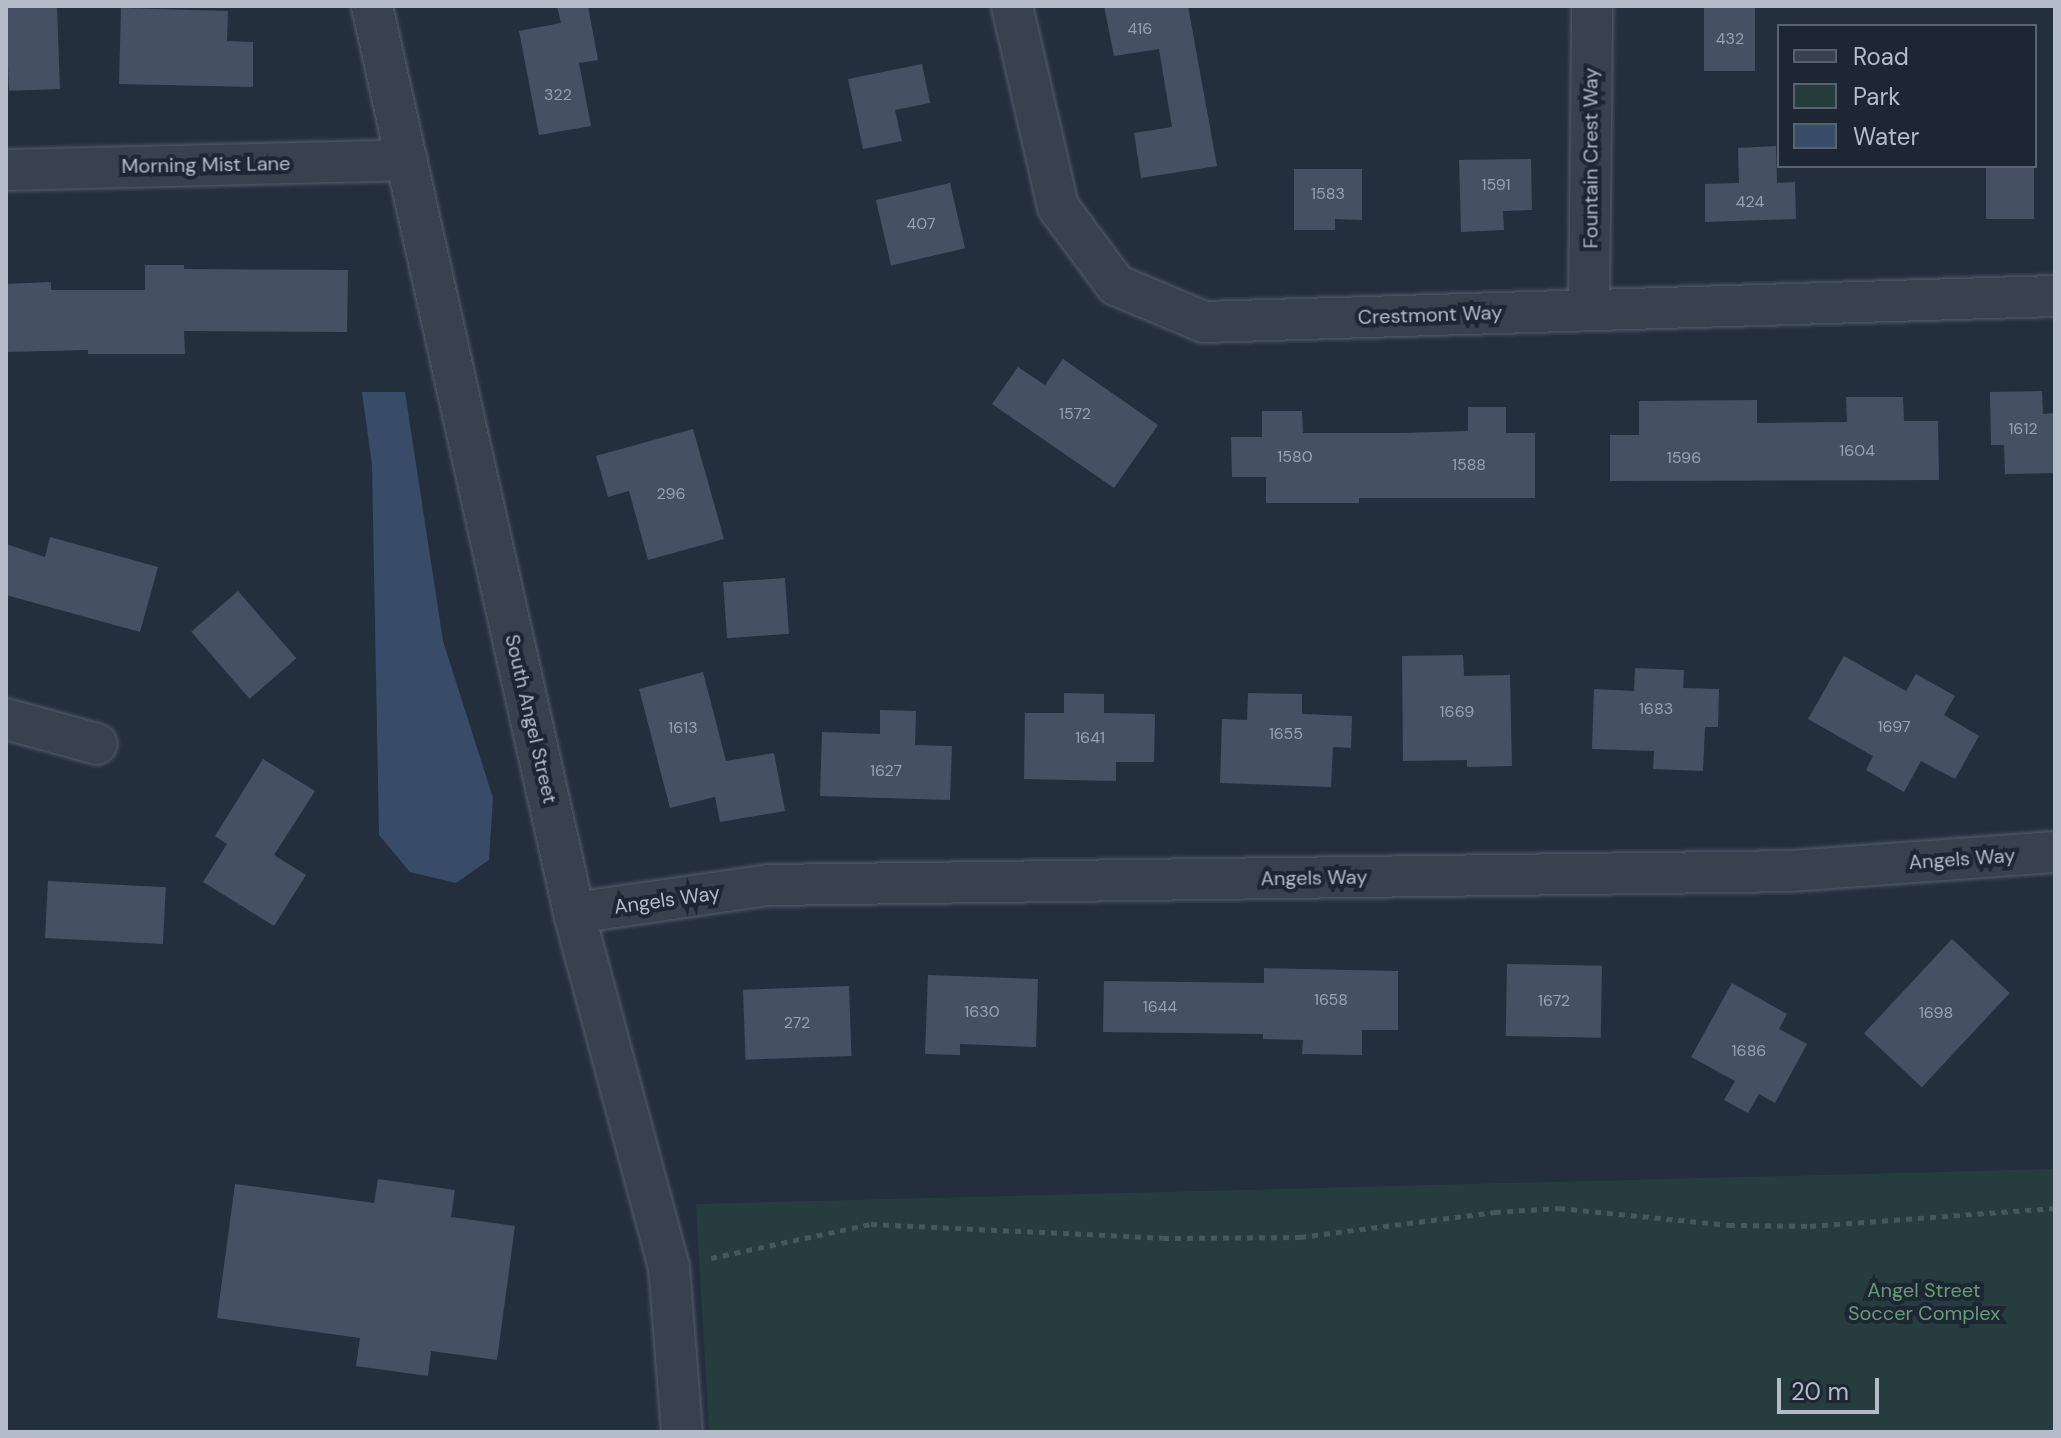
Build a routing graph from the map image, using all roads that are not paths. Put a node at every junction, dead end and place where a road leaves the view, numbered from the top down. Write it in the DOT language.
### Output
graph roads {
  1 [pos="372,6"];
  2 [pos="1012,6"];
  3 [pos="1592,6"];
  4 [pos="407,160"];
  5 [pos="6,170"];
  6 [pos="2055,296"];
  7 [pos="1589,310"];
  8 [pos="6,719"];
  9 [pos="97,744"];
  10 [pos="2055,852"];
  11 [pos="574,913"];
  12 [pos="682,1432"];
  1 -- 4 [label="street, South Angel Street"];
  2 -- 7 [label="street, Crestmont Way"];
  3 -- 7 [label="street, Fountain Crest Way"];
  4 -- 5 [label="street, Morning Mist Lane"];
  4 -- 11 [label="street, South Angel Street"];
  6 -- 7 [label="street, Crestmont Way"];
  8 -- 9 [label="street"];
  10 -- 11 [label="street, Angels Way"];
  11 -- 12 [label="street, South Angel Street"];
}
